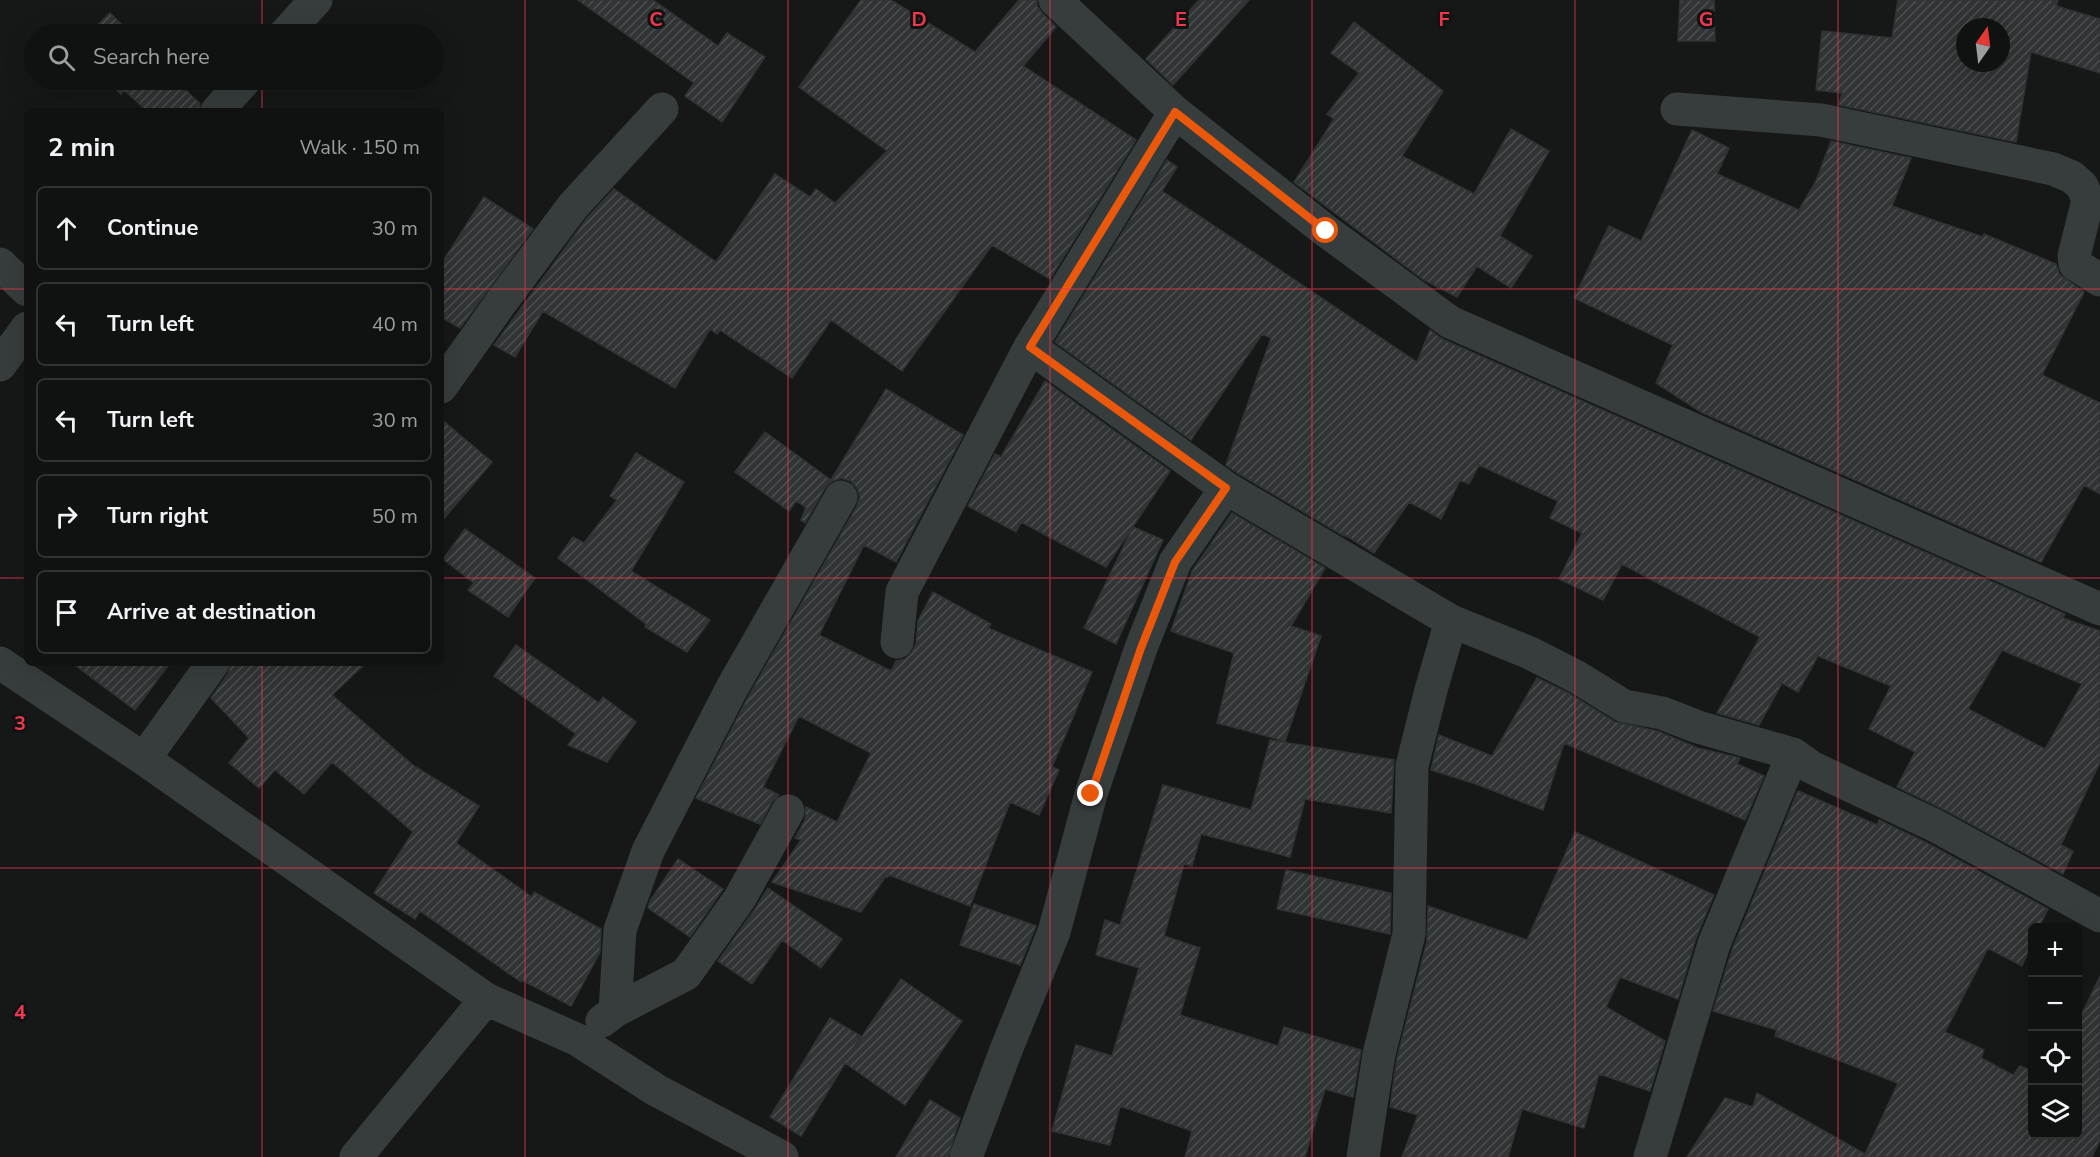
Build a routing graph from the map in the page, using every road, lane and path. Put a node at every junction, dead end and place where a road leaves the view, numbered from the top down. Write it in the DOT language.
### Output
graph roads {
  1 [pos="316,0"];
  2 [pos="1055,0"];
  3 [pos="294,24"];
  4 [pos="236,90"];
  5 [pos="220,108"];
  6 [pos="662,109"];
  7 [pos="1677,109"];
  8 [pos="1175,112"];
  9 [pos="0,264"];
  10 [pos="2100,280"];
  11 [pos="24,287"];
  12 [pos="24,332"];
  13 [pos="1030,347"];
  14 [pos="0,365"];
  15 [pos="444,383"];
  16 [pos="1226,488"];
  17 [pos="841,497"];
  18 [pos="2100,609"];
  19 [pos="1451,621"];
  20 [pos="897,642"];
  21 [pos="0,663"];
  22 [pos="211,666"];
  23 [pos="1793,754"];
  24 [pos="144,759"];
  25 [pos="788,812"];
  26 [pos="2100,916"];
  27 [pos="486,999"];
  28 [pos="615,1011"];
  29 [pos="578,1040"];
  30 [pos="356,1157"];
  31 [pos="782,1157"];
  32 [pos="966,1157"];
  33 [pos="1363,1157"];
  34 [pos="1650,1157"];
  1 -- 3 [label="street"];
  2 -- 8 [label="street"];
  4 -- 5 [label="street"];
  6 -- 15 [label="street"];
  7 -- 10 [label="street"];
  8 -- 13 [label="street"];
  8 -- 18 [label="street"];
  9 -- 11 [label="street"];
  12 -- 14 [label="street"];
  13 -- 16 [label="street"];
  13 -- 20 [label="street"];
  16 -- 19 [label="street"];
  16 -- 32 [label="street"];
  17 -- 28 [label="street"];
  19 -- 23 [label="street"];
  19 -- 33 [label="street"];
  21 -- 24 [label="street"];
  22 -- 24 [label="street"];
  23 -- 26 [label="street"];
  23 -- 34 [label="street"];
  24 -- 27 [label="street"];
  25 -- 28 [label="street"];
  27 -- 29 [label="street"];
  27 -- 30 [label="street"];
  28 -- 29 [label="street"];
  29 -- 31 [label="street"];
}
